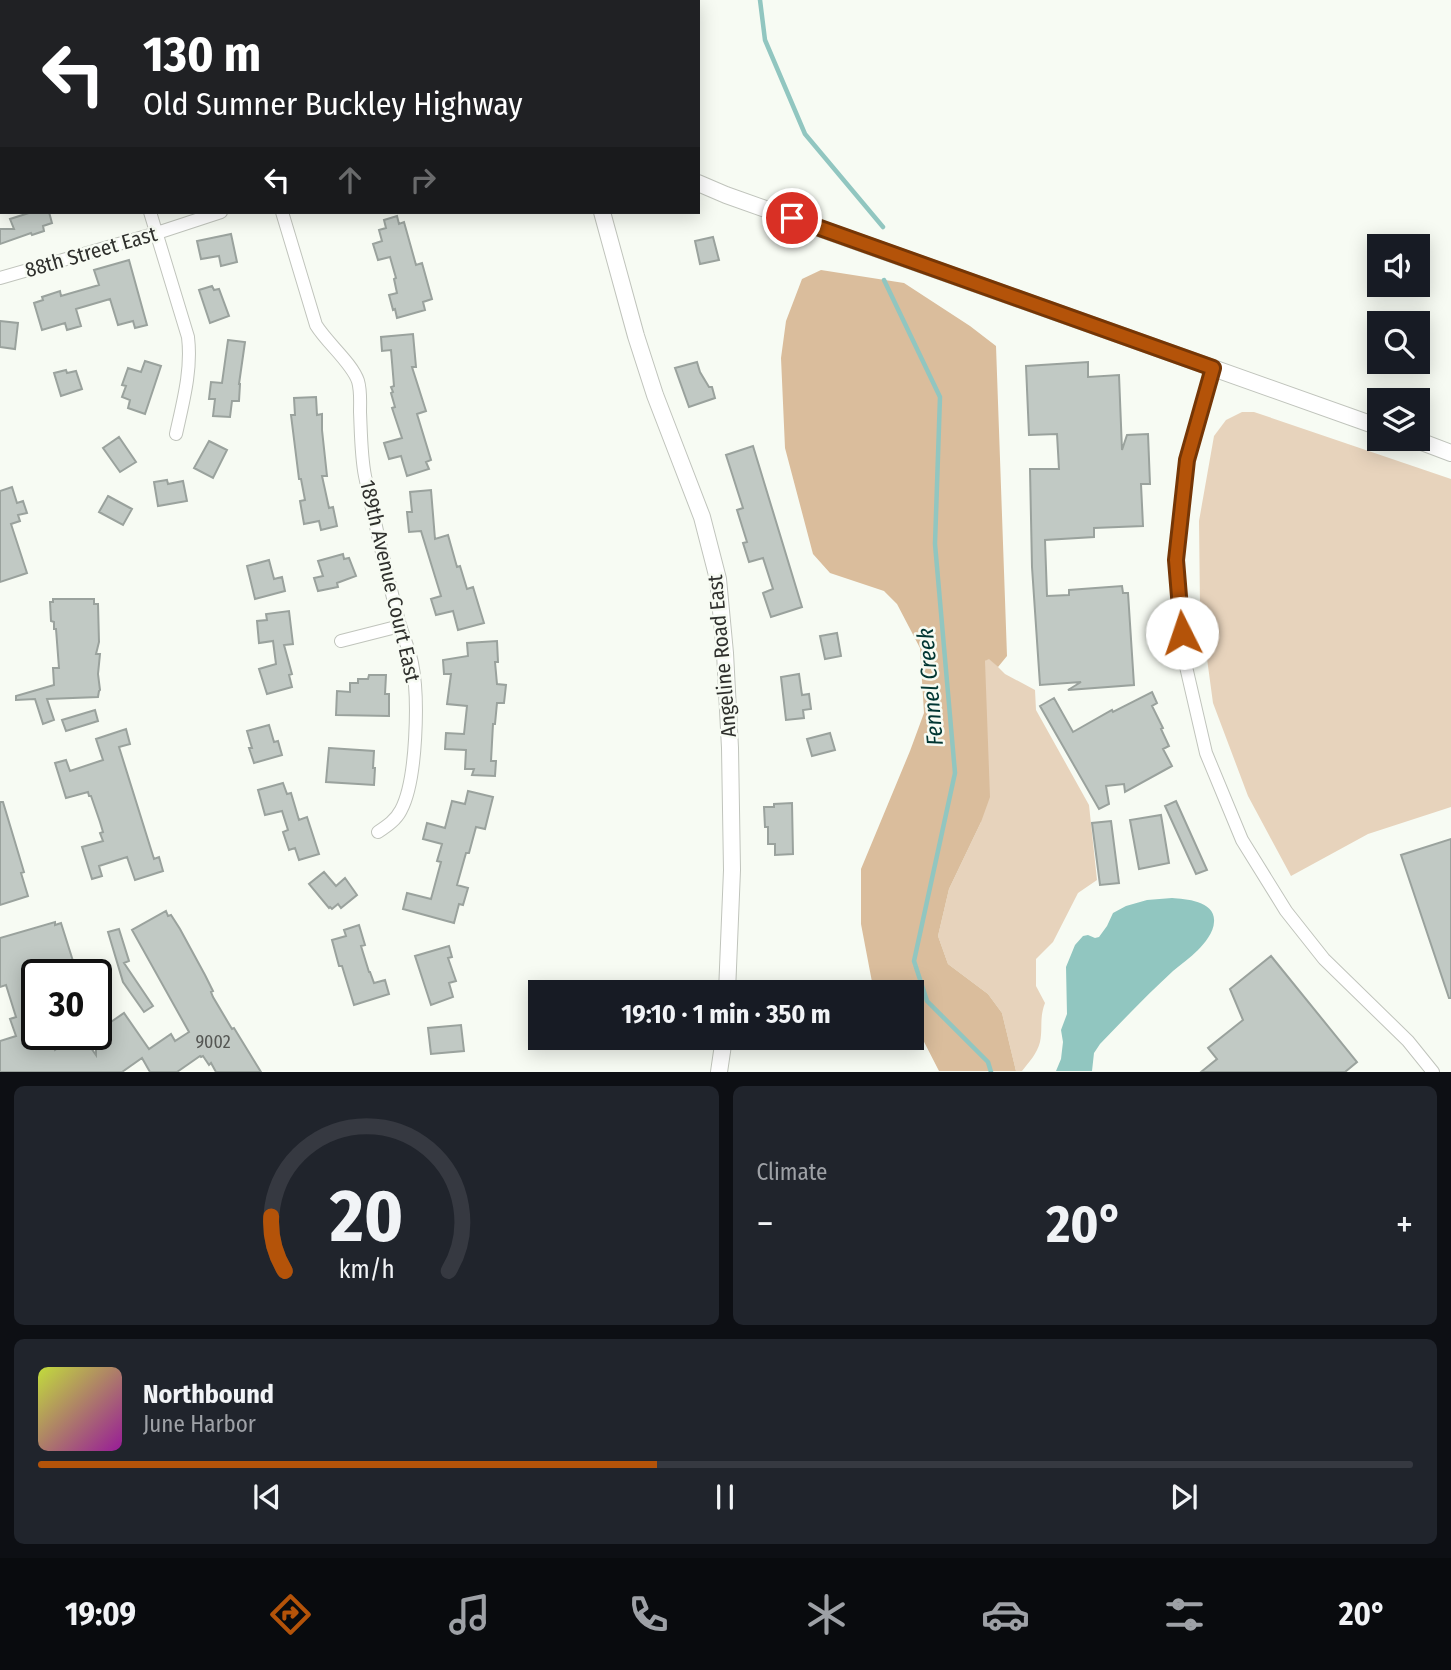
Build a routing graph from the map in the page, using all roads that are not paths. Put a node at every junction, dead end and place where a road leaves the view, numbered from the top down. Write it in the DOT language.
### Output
graph roads {
  1 [pos="700,184"];
  2 [pos="151,214"];
  3 [pos="215,214"];
  4 [pos="283,214"];
  5 [pos="603,214"];
  6 [pos="157,233"];
  7 [pos="0,278"];
  8 [pos="1213,368"];
  9 [pos="1367,423"];
  10 [pos="176,435"];
  11 [pos="1430,445"];
  12 [pos="1451,453"];
  13 [pos="400,626"];
  14 [pos="341,641"];
  15 [pos="378,832"];
  16 [pos="727,980"];
  17 [pos="722,1050"];
  18 [pos="719,1072"];
  19 [pos="1433,1072"];
  1 -- 8 [label="street"];
  2 -- 6 [label="street"];
  3 -- 6 [label="street, 88th Street East"];
  4 -- 13 [label="street, 189th Avenue Court East"];
  5 -- 16 [label="street, Angeline Road East"];
  6 -- 7 [label="street, 88th Street East"];
  6 -- 10 [label="street"];
  8 -- 9 [label="street"];
  8 -- 19 [label="street"];
  11 -- 12 [label="street"];
  13 -- 14 [label="street"];
  13 -- 15 [label="street, 189th Avenue Court East"];
  17 -- 18 [label="street"];
}
